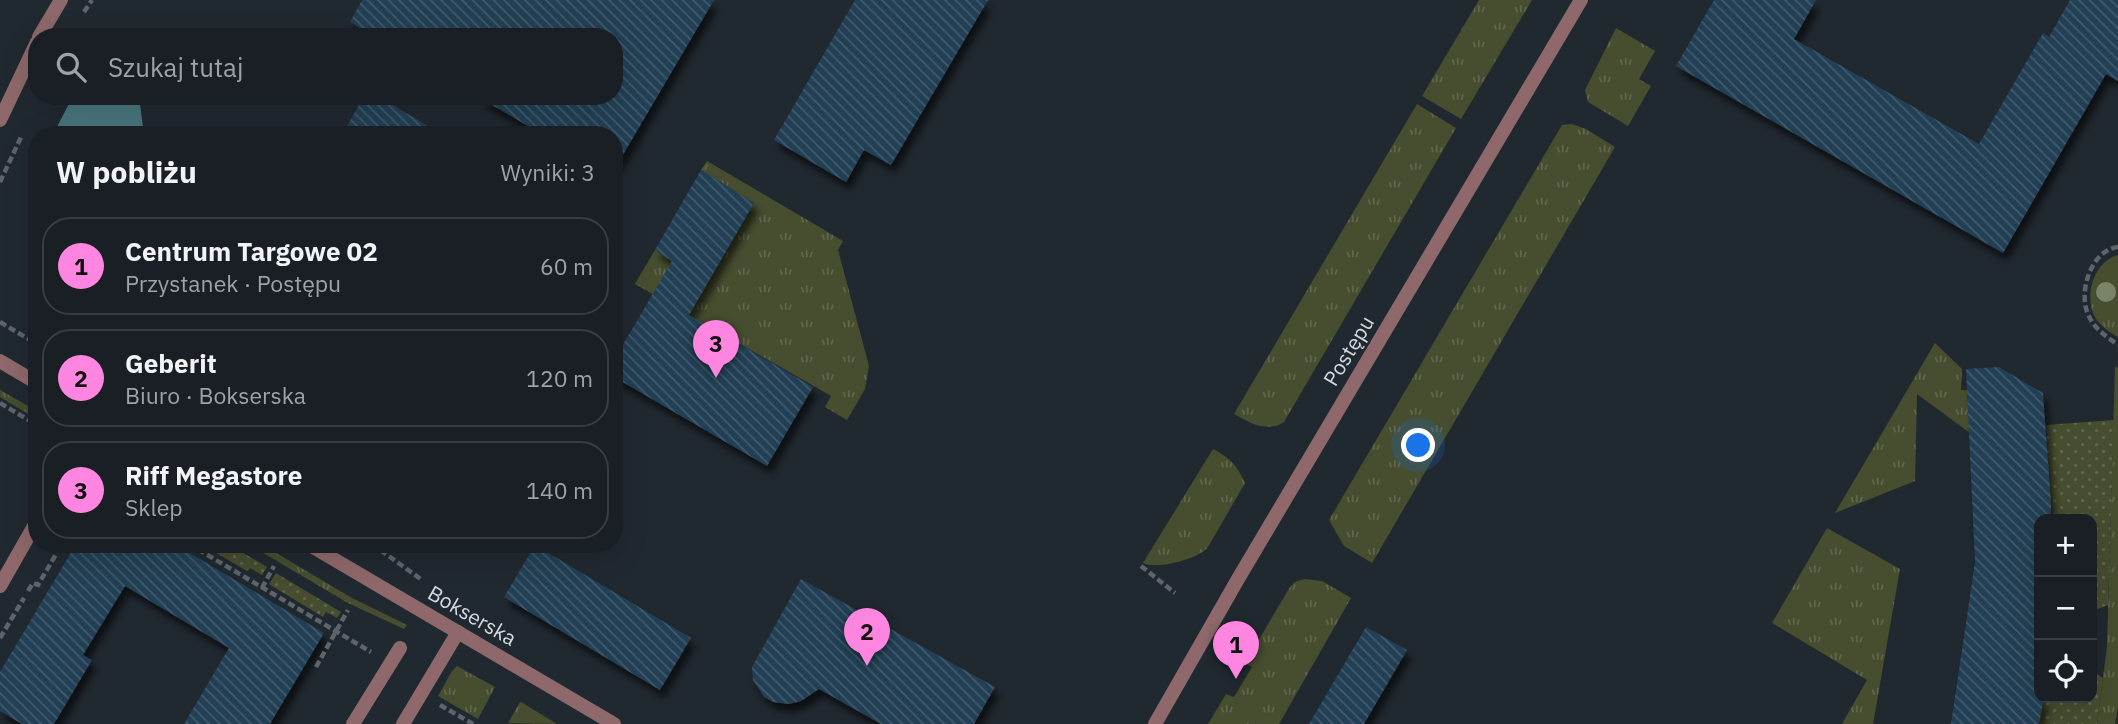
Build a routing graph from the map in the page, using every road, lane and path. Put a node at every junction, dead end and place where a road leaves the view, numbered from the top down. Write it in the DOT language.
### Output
graph roads {
  1 [pos="61,0"];
  2 [pos="1581,0"];
  3 [pos="44,28"];
  4 [pos="28,60"];
  5 [pos="0,120"];
  6 [pos="22,133"];
  7 [pos="0,182"];
  8 [pos="2118,247"];
  9 [pos="0,322"];
  10 [pos="28,339"];
  11 [pos="2118,345"];
  12 [pos="0,361"];
  13 [pos="28,378"];
  14 [pos="0,403"];
  15 [pos="28,420"];
  16 [pos="28,537"];
  17 [pos="57,553"];
  18 [pos="203,553"];
  19 [pos="323,553"];
  20 [pos="274,566"];
  21 [pos="1141,566"];
  22 [pos="0,586"];
  23 [pos="262,587"];
  24 [pos="1175,593"];
  25 [pos="348,610"];
  26 [pos="335,631"];
  27 [pos="458,632"];
  28 [pos="0,638"];
  29 [pos="400,648"];
  30 [pos="372,653"];
  31 [pos="316,667"];
  32 [pos="421,694"];
  33 [pos="353,724"];
  34 [pos="403,724"];
  35 [pos="473,724"];
  36 [pos="614,724"];
  37 [pos="1155,724"];
  1 -- 3 [label="street"];
  2 -- 37 [label="street, Postępu"];
  4 -- 5 [label="street"];
  6 -- 7 [label="path"];
  8 -- 11 [label="path"];
  9 -- 10 [label="path"];
  12 -- 13 [label="street"];
  14 -- 15 [label="path"];
  16 -- 22 [label="street"];
  17 -- 28 [label="path"];
  18 -- 23 [label="path"];
  19 -- 27 [label="street, Bokserska"];
  20 -- 23 [label="path"];
  21 -- 24 [label="path"];
  23 -- 26 [label="path"];
  25 -- 26 [label="path"];
  26 -- 30 [label="path"];
  26 -- 31 [label="path"];
  27 -- 32 [label="street"];
  27 -- 36 [label="street, Bokserska"];
  29 -- 33 [label="street"];
  32 -- 34 [label="street"];
  32 -- 35 [label="path"];
}
